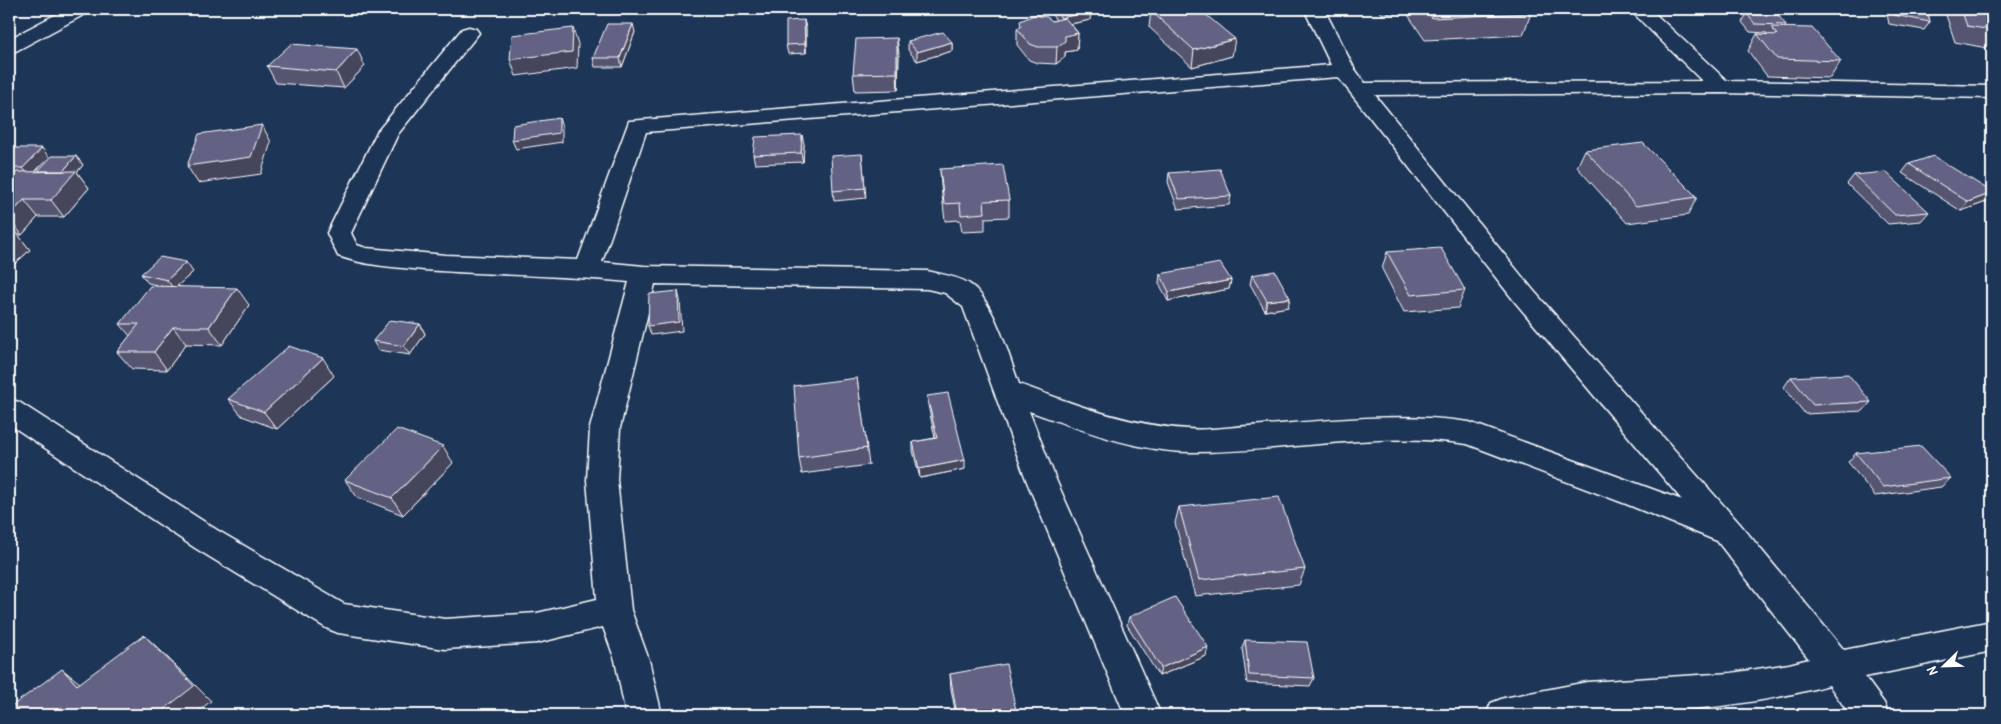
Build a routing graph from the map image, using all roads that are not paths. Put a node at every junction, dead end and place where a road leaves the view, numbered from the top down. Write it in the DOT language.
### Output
graph roads {
  1 [pos="80,9"];
  2 [pos="1314,9"];
  3 [pos="1639,9"];
  4 [pos="469,33"];
  5 [pos="9,47"];
  6 [pos="1351,80"];
  7 [pos="1721,87"];
  8 [pos="1992,92"];
  9 [pos="587,268"];
  10 [pos="644,275"];
  11 [pos="1008,391"];
  12 [pos="9,410"];
  13 [pos="1729,532"];
  14 [pos="614,610"];
  15 [pos="1992,636"];
  16 [pos="1838,667"];
  17 [pos="644,715"];
  18 [pos="1143,715"];
  19 [pos="1504,715"];
  20 [pos="1871,715"];
  1 -- 5 [label="street"];
  2 -- 6 [label="street"];
  3 -- 7 [label="street"];
  4 -- 9 [label="street"];
  6 -- 7 [label="street"];
  6 -- 9 [label="street"];
  6 -- 13 [label="street"];
  7 -- 8 [label="street"];
  9 -- 10 [label="street"];
  10 -- 11 [label="street"];
  10 -- 14 [label="street"];
  11 -- 13 [label="street"];
  11 -- 18 [label="street"];
  12 -- 14 [label="street"];
  13 -- 16 [label="street"];
  14 -- 17 [label="street"];
  15 -- 16 [label="street"];
  16 -- 19 [label="street"];
  16 -- 20 [label="street"];
}
